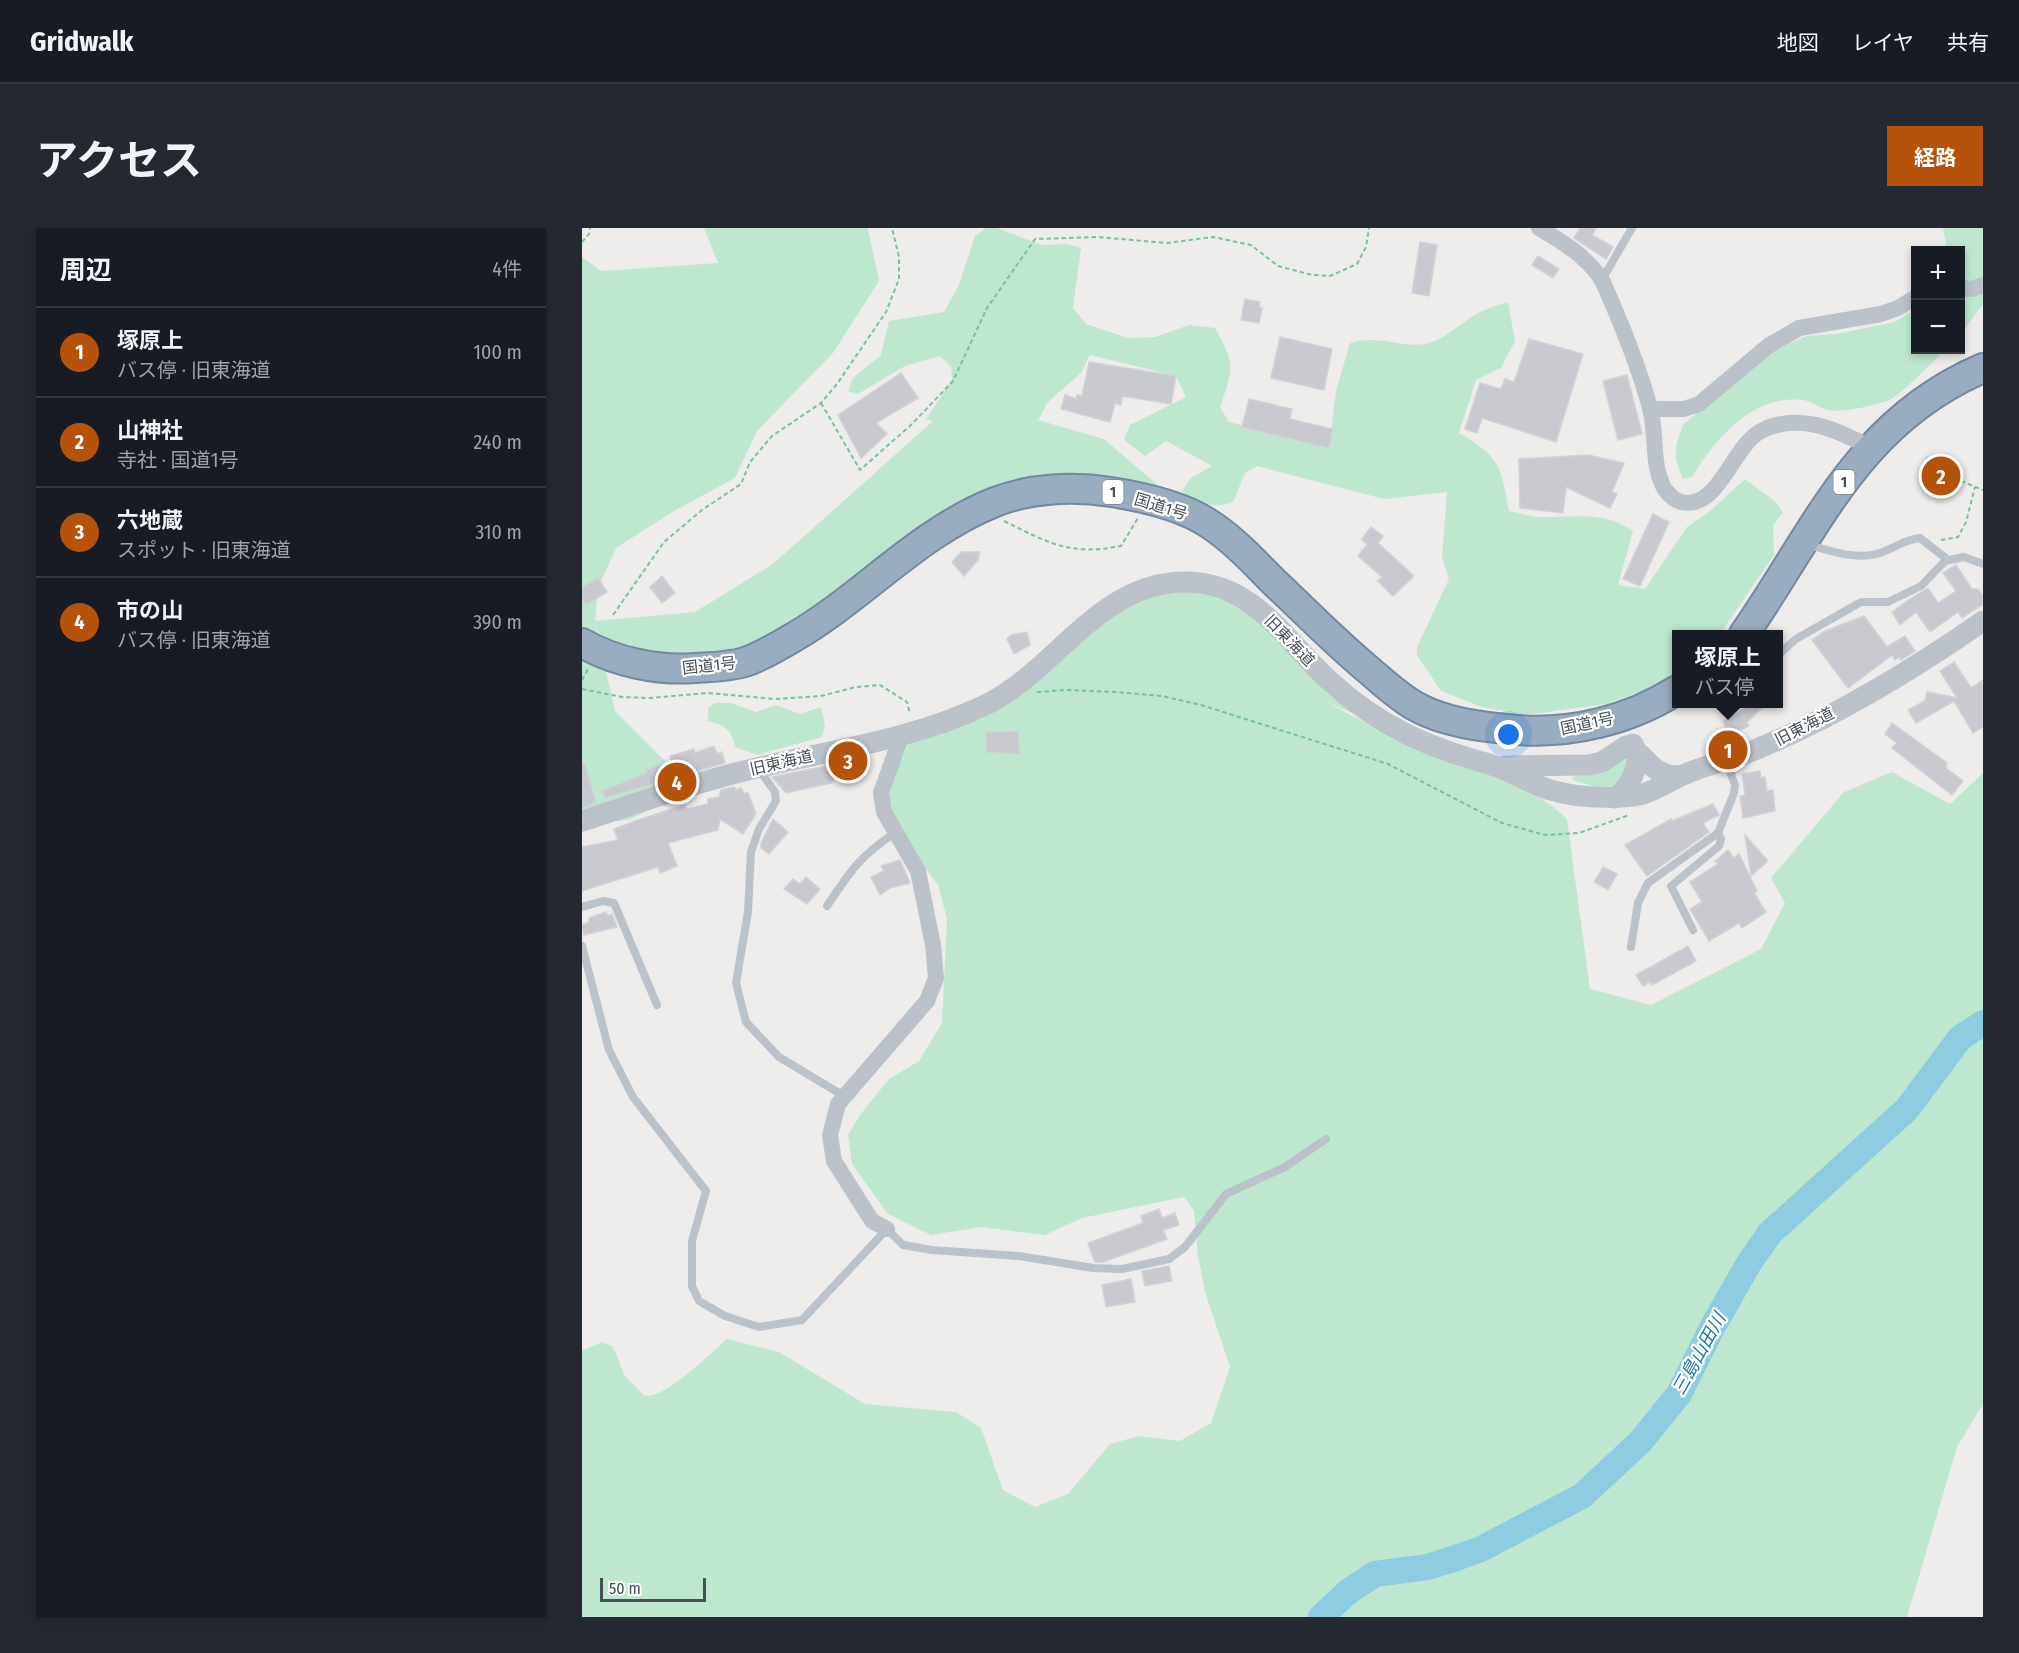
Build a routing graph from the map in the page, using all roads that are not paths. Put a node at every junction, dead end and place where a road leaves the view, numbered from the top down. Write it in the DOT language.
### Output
graph roads {
  1 [pos="1539,228"];
  2 [pos="1632,228"];
  3 [pos="1602,280"];
  4 [pos="1983,285"];
  5 [pos="1965,289"];
  6 [pos="1911,300"];
  7 [pos="1983,368"];
  8 [pos="1650,409"];
  9 [pos="1869,447"];
  10 [pos="1802,543"];
  11 [pos="1948,560"];
  12 [pos="1983,564"];
  13 [pos="1983,621"];
  14 [pos="1747,630"];
  15 [pos="1783,650"];
  16 [pos="585,656"];
  17 [pos="1672,695"];
  18 [pos="908,732"];
  19 [pos="1625,737"];
  20 [pos="1726,760"];
  21 [pos="1494,765"];
  22 [pos="1566,767"];
  23 [pos="758,768"];
  24 [pos="1681,776"];
  25 [pos="1570,795"];
  26 [pos="1615,798"];
  27 [pos="582,821"];
  28 [pos="897,832"];
  29 [pos="1719,833"];
  30 [pos="827,906"];
  31 [pos="582,907"];
  32 [pos="1693,930"];
  33 [pos="582,946"];
  34 [pos="1631,947"];
  35 [pos="657,1005"];
  36 [pos="844,1096"];
  37 [pos="1326,1139"];
  38 [pos="887,1229"];
  1 -- 3 [label="street"];
  2 -- 3 [label="lane"];
  3 -- 8 [label="street"];
  4 -- 5 [label="street"];
  6 -- 8 [label="street"];
  7 -- 9 [label="highway, 1"];
  8 -- 9 [label="street"];
  9 -- 10 [label="highway, 1"];
  10 -- 11 [label="lane"];
  10 -- 14 [label="highway, 1"];
  11 -- 12 [label="lane"];
  11 -- 15 [label="lane"];
  13 -- 20 [label="street, 旧東海道"];
  16 -- 19 [label="highway, 国道1号 / 1"];
  17 -- 19 [label="highway, 国道1号 / 1"];
  18 -- 21 [label="street, 旧東海道"];
  18 -- 23 [label="street, 旧東海道"];
  18 -- 28 [label="street"];
  19 -- 22 [label="street"];
  19 -- 24 [label="street"];
  19 -- 26 [label="street"];
  20 -- 24 [label="street, 旧東海道"];
  20 -- 29 [label="lane"];
  21 -- 22 [label="street"];
  21 -- 25 [label="street, 旧東海道"];
  22 -- 25 [label="street"];
  23 -- 27 [label="street, 旧東海道"];
  23 -- 36 [label="lane"];
  24 -- 26 [label="street, 旧東海道"];
  25 -- 26 [label="street, 旧東海道"];
  28 -- 30 [label="lane"];
  28 -- 36 [label="street"];
  29 -- 32 [label="lane"];
  29 -- 34 [label="lane"];
  31 -- 35 [label="lane"];
  33 -- 38 [label="lane"];
  36 -- 38 [label="street"];
  37 -- 38 [label="lane"];
}
